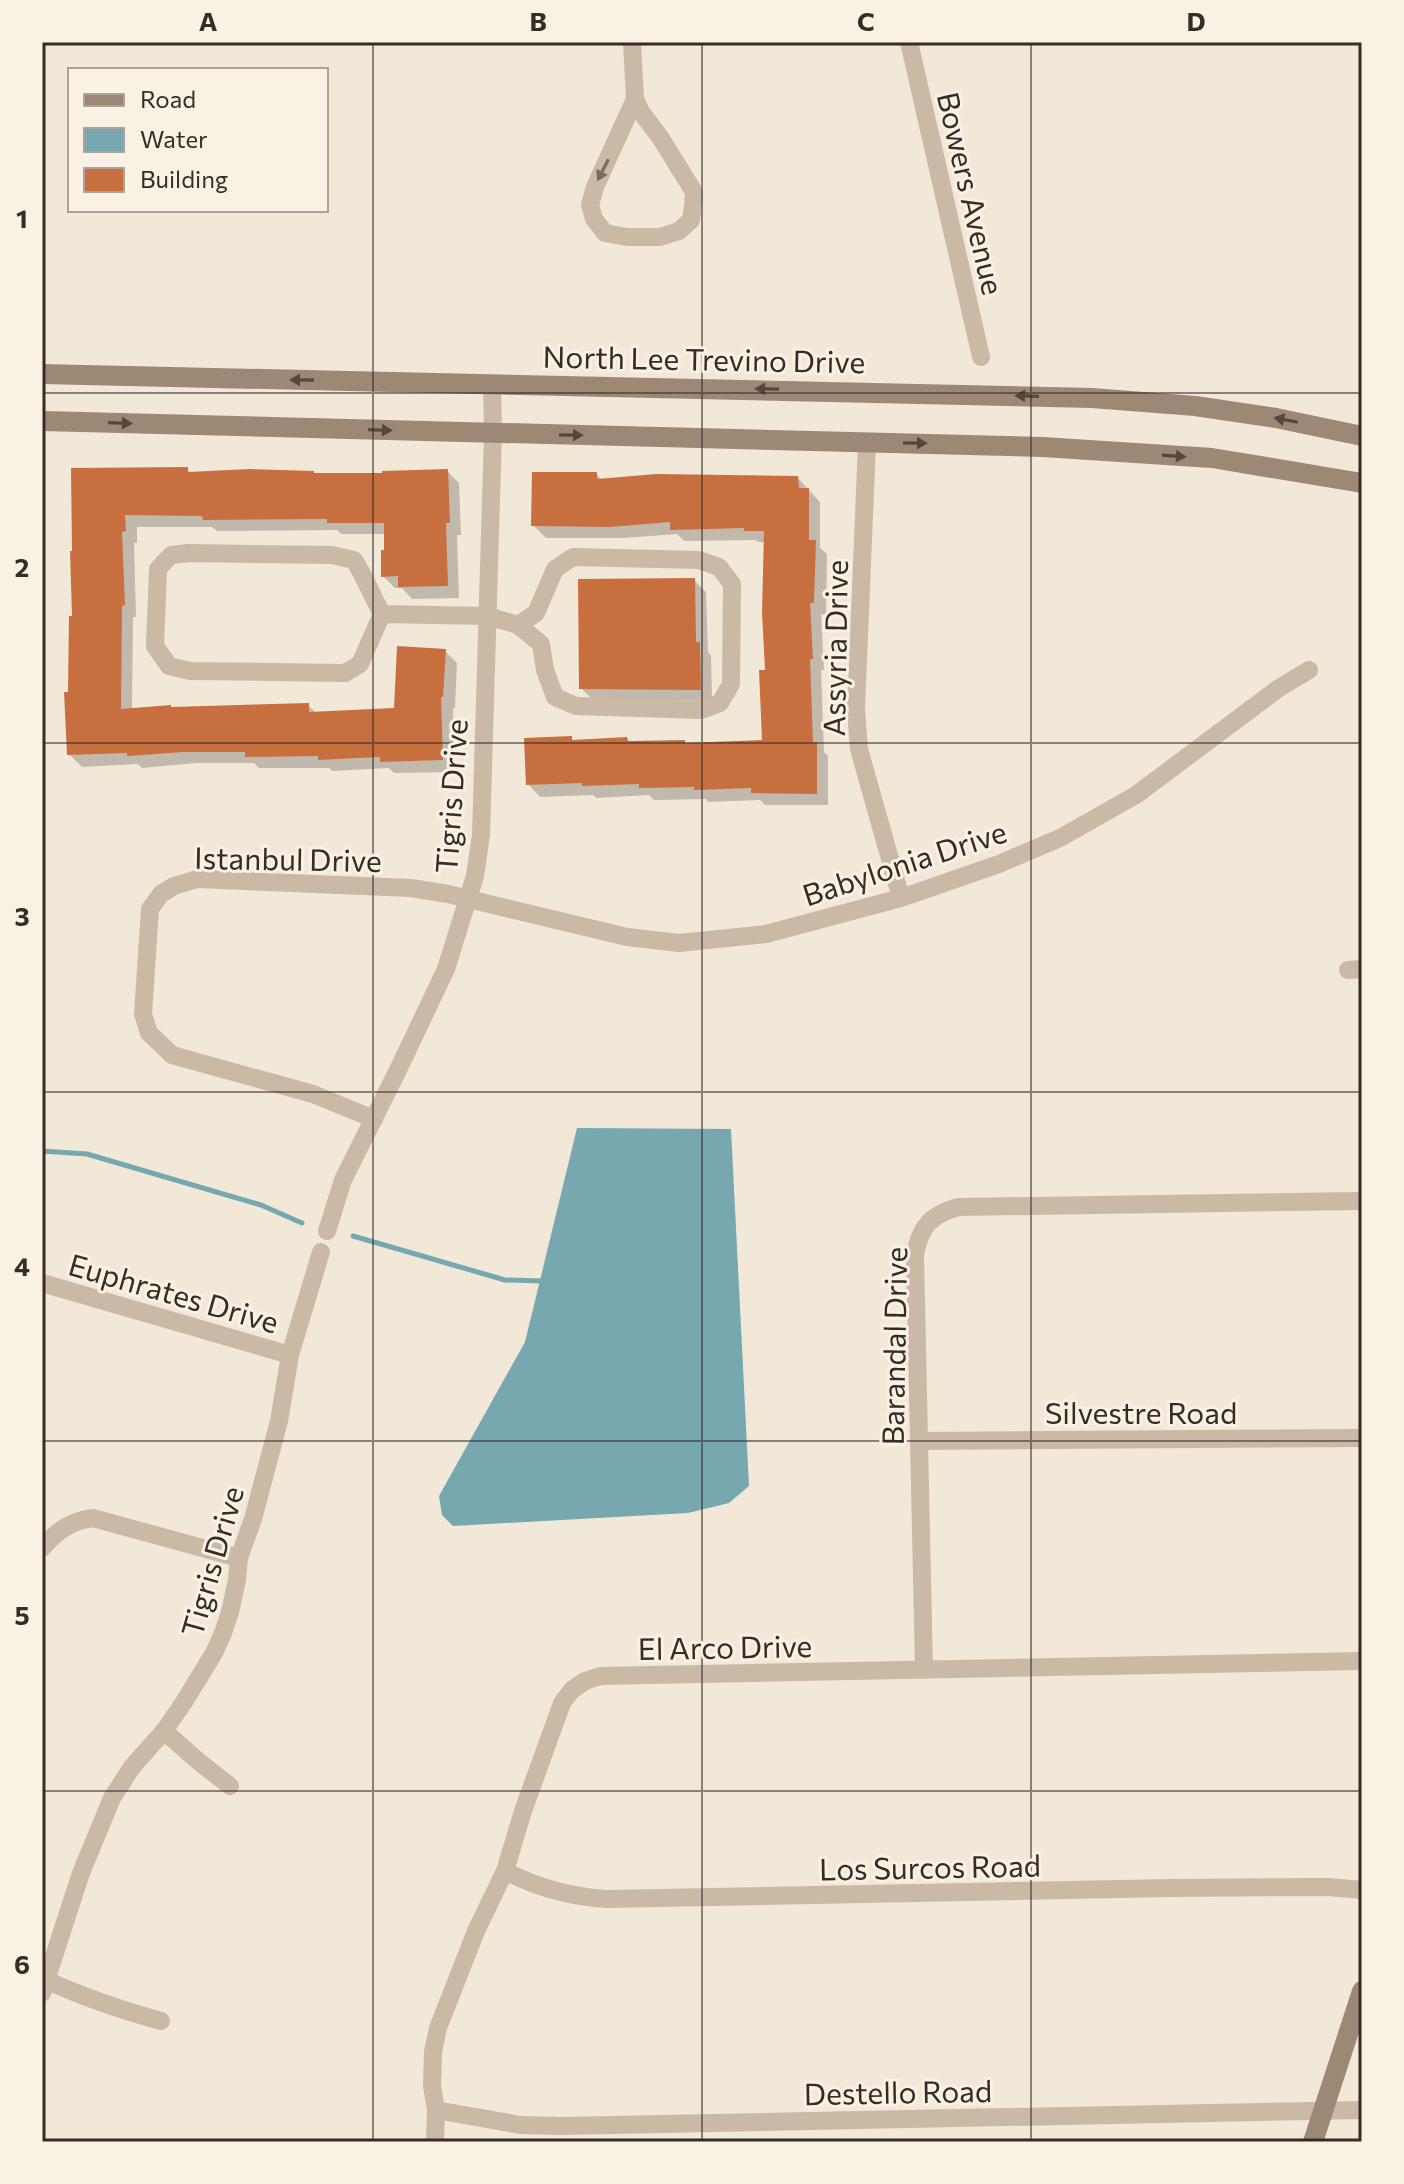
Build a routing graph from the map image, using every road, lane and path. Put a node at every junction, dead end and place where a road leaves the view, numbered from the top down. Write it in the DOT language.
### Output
graph roads {
  1 [pos="632,42"];
  2 [pos="909,42"];
  3 [pos="635,99"];
  4 [pos="981,357"];
  5 [pos="42,374"];
  6 [pos="492,384"];
  7 [pos="42,421"];
  8 [pos="493,433"];
  9 [pos="1362,436"];
  10 [pos="867,442"];
  11 [pos="1362,483"];
  12 [pos="382,614"];
  13 [pos="487,616"];
  14 [pos="518,625"];
  15 [pos="1309,670"];
  16 [pos="901,898"];
  17 [pos="468,899"];
  18 [pos="374,1119"];
  19 [pos="1362,1201"];
  20 [pos="327,1231"];
  21 [pos="321,1252"];
  22 [pos="42,1283"];
  23 [pos="290,1355"];
  24 [pos="1362,1438"];
  25 [pos="919,1441"];
  26 [pos="42,1548"];
  27 [pos="239,1558"];
  28 [pos="1362,1661"];
  29 [pos="924,1670"];
  30 [pos="164,1731"];
  31 [pos="230,1786"];
  32 [pos="505,1871"];
  33 [pos="1362,1890"];
  34 [pos="44,1986"];
  35 [pos="1362,1991"];
  36 [pos="161,2021"];
  37 [pos="436,2110"];
  38 [pos="1362,2110"];
  39 [pos="1322,2111"];
  40 [pos="435,2142"];
  41 [pos="1313,2142"];
  1 -- 3 [label="street"];
  2 -- 4 [label="street, Bowers Avenue"];
  3 -- 3 [label="street, one-way"];
  6 -- 5 [label="main road, North Lee Trevino Drive, one-way"];
  6 -- 8 [label="street, Tigris Drive"];
  9 -- 6 [label="main road, North Lee Trevino Drive, one-way"];
  7 -- 8 [label="main road, one-way"];
  8 -- 10 [label="main road, one-way"];
  8 -- 13 [label="street, Tigris Drive"];
  10 -- 11 [label="main road, one-way"];
  10 -- 16 [label="street, Assyria Drive"];
  12 -- 12 [label="street"];
  12 -- 13 [label="street"];
  13 -- 14 [label="street"];
  13 -- 17 [label="street, Tigris Drive"];
  14 -- 14 [label="street"];
  15 -- 16 [label="street, Babylonia Drive"];
  16 -- 17 [label="street, Babylonia Drive"];
  17 -- 18 [label="street, Tigris Drive"];
  17 -- 18 [label="street, Istanbul Drive"];
  18 -- 20 [label="street, Tigris Drive"];
  19 -- 25 [label="street, Barandal Drive"];
  21 -- 23 [label="street, Tigris Drive"];
  22 -- 23 [label="street, Euphrates Drive"];
  23 -- 27 [label="street, Tigris Drive"];
  24 -- 25 [label="street, Silvestre Road"];
  25 -- 29 [label="street, Barandal Drive"];
  26 -- 27 [label="street"];
  27 -- 30 [label="street, Tigris Drive"];
  28 -- 29 [label="street, El Arco Drive"];
  29 -- 32 [label="street, El Arco Drive"];
  30 -- 31 [label="street"];
  30 -- 34 [label="street, Tigris Drive"];
  32 -- 33 [label="street, Los Surcos Road"];
  32 -- 37 [label="street, El Arco Drive"];
  34 -- 36 [label="street"];
  35 -- 39 [label="main road"];
  37 -- 39 [label="street, Destello Road"];
  37 -- 40 [label="street, El Arco Drive"];
  38 -- 39 [label="street, Destello Road"];
  39 -- 41 [label="main road"];
}
